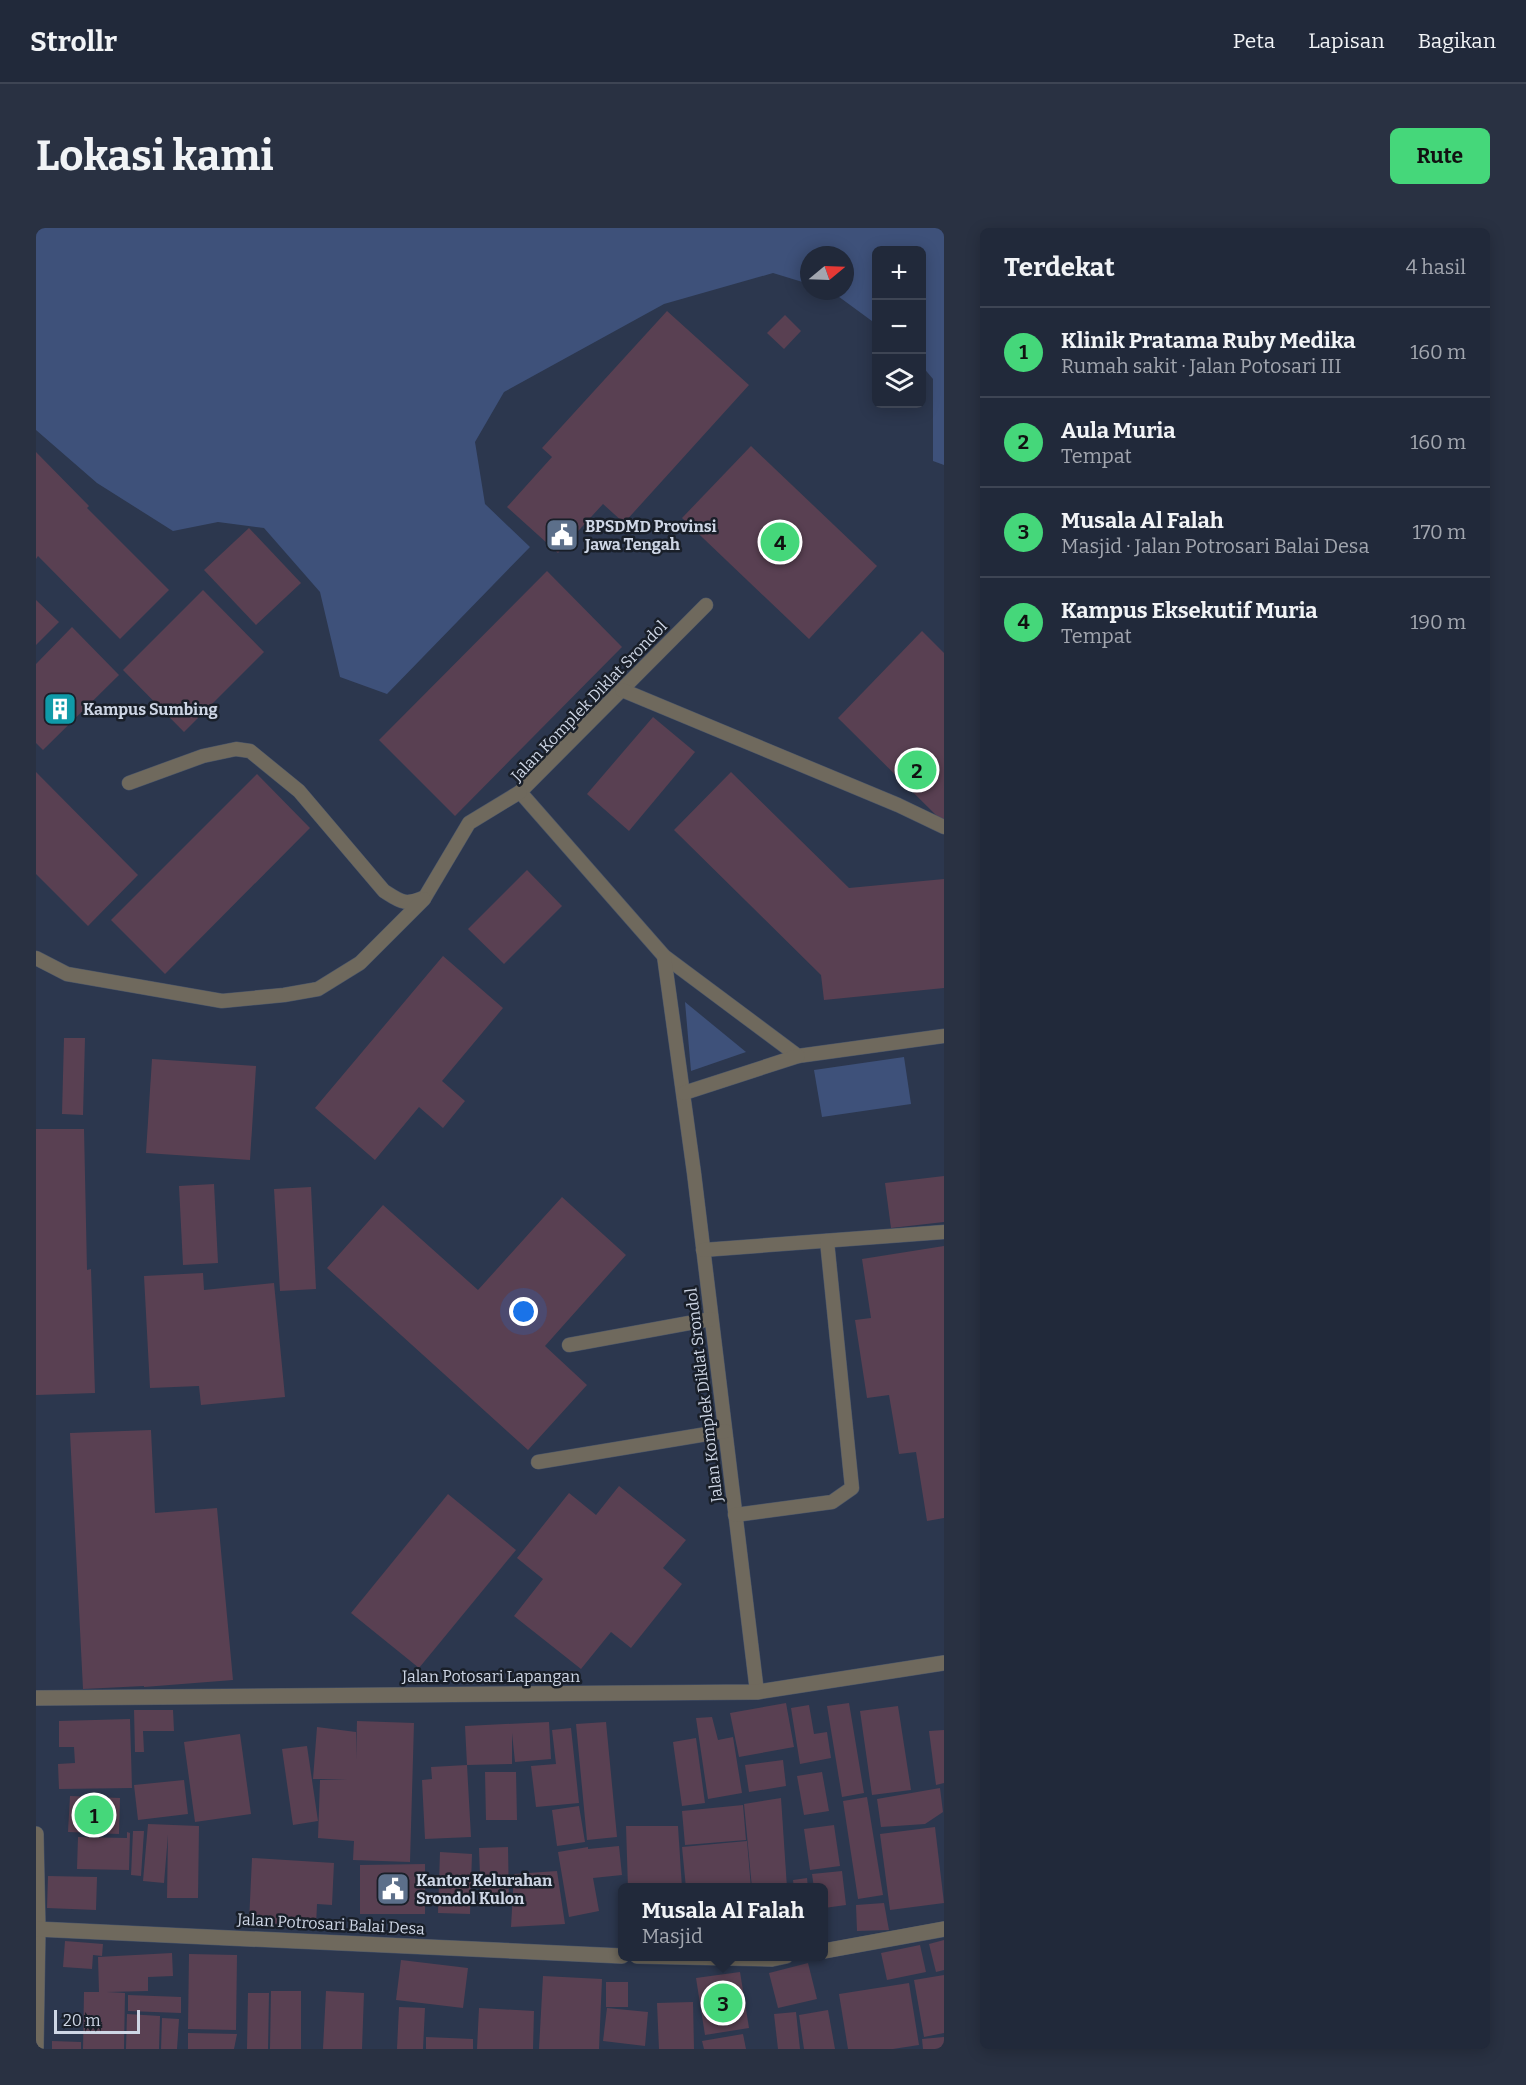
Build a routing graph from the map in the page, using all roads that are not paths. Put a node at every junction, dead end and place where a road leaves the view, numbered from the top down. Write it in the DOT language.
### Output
graph roads {
  1 [pos="706,605"];
  2 [pos="622,690"];
  3 [pos="129,783"];
  4 [pos="520,792"];
  5 [pos="944,827"];
  6 [pos="425,897"];
  7 [pos="664,956"];
  8 [pos="36,958"];
  9 [pos="944,1036"];
  10 [pos="798,1056"];
  11 [pos="684,1093"];
  12 [pos="944,1232"];
  13 [pos="827,1241"];
  14 [pos="703,1250"];
  15 [pos="711,1319"];
  16 [pos="569,1345"];
  17 [pos="725,1431"];
  18 [pos="538,1462"];
  19 [pos="735,1515"];
  20 [pos="944,1663"];
  21 [pos="757,1692"];
  22 [pos="36,1698"];
  23 [pos="36,1834"];
  24 [pos="37,1929"];
  25 [pos="944,1929"];
  26 [pos="828,1950"];
  27 [pos="618,1956"];
  28 [pos="36,2049"];
  1 -- 2 [label="lane, Jalan Komplek Diklat Srondol"];
  2 -- 4 [label="lane, Jalan Komplek Diklat Srondol"];
  2 -- 5 [label="lane"];
  3 -- 6 [label="lane"];
  4 -- 6 [label="lane"];
  4 -- 7 [label="lane, Jalan Komplek Diklat Srondol"];
  6 -- 8 [label="lane"];
  7 -- 10 [label="lane, Jalan Komplek Diklat Srondol"];
  7 -- 11 [label="lane, Jalan Komplek Diklat Srondol"];
  9 -- 10 [label="lane"];
  10 -- 11 [label="lane"];
  11 -- 14 [label="lane, Jalan Komplek Diklat Srondol"];
  12 -- 13 [label="lane"];
  13 -- 14 [label="lane"];
  13 -- 19 [label="lane"];
  14 -- 15 [label="lane, Jalan Komplek Diklat Srondol"];
  15 -- 16 [label="lane"];
  15 -- 17 [label="lane, Jalan Komplek Diklat Srondol"];
  17 -- 18 [label="lane"];
  17 -- 19 [label="lane, Jalan Komplek Diklat Srondol"];
  19 -- 21 [label="lane, Jalan Komplek Diklat Srondol"];
  20 -- 21 [label="street, Jalan Potosari Lapangan"];
  21 -- 22 [label="street, Jalan Potosari Lapangan"];
  23 -- 24 [label="street"];
  24 -- 27 [label="street, Jalan Potrosari Balai Desa"];
  24 -- 28 [label="street"];
  25 -- 26 [label="street"];
}
